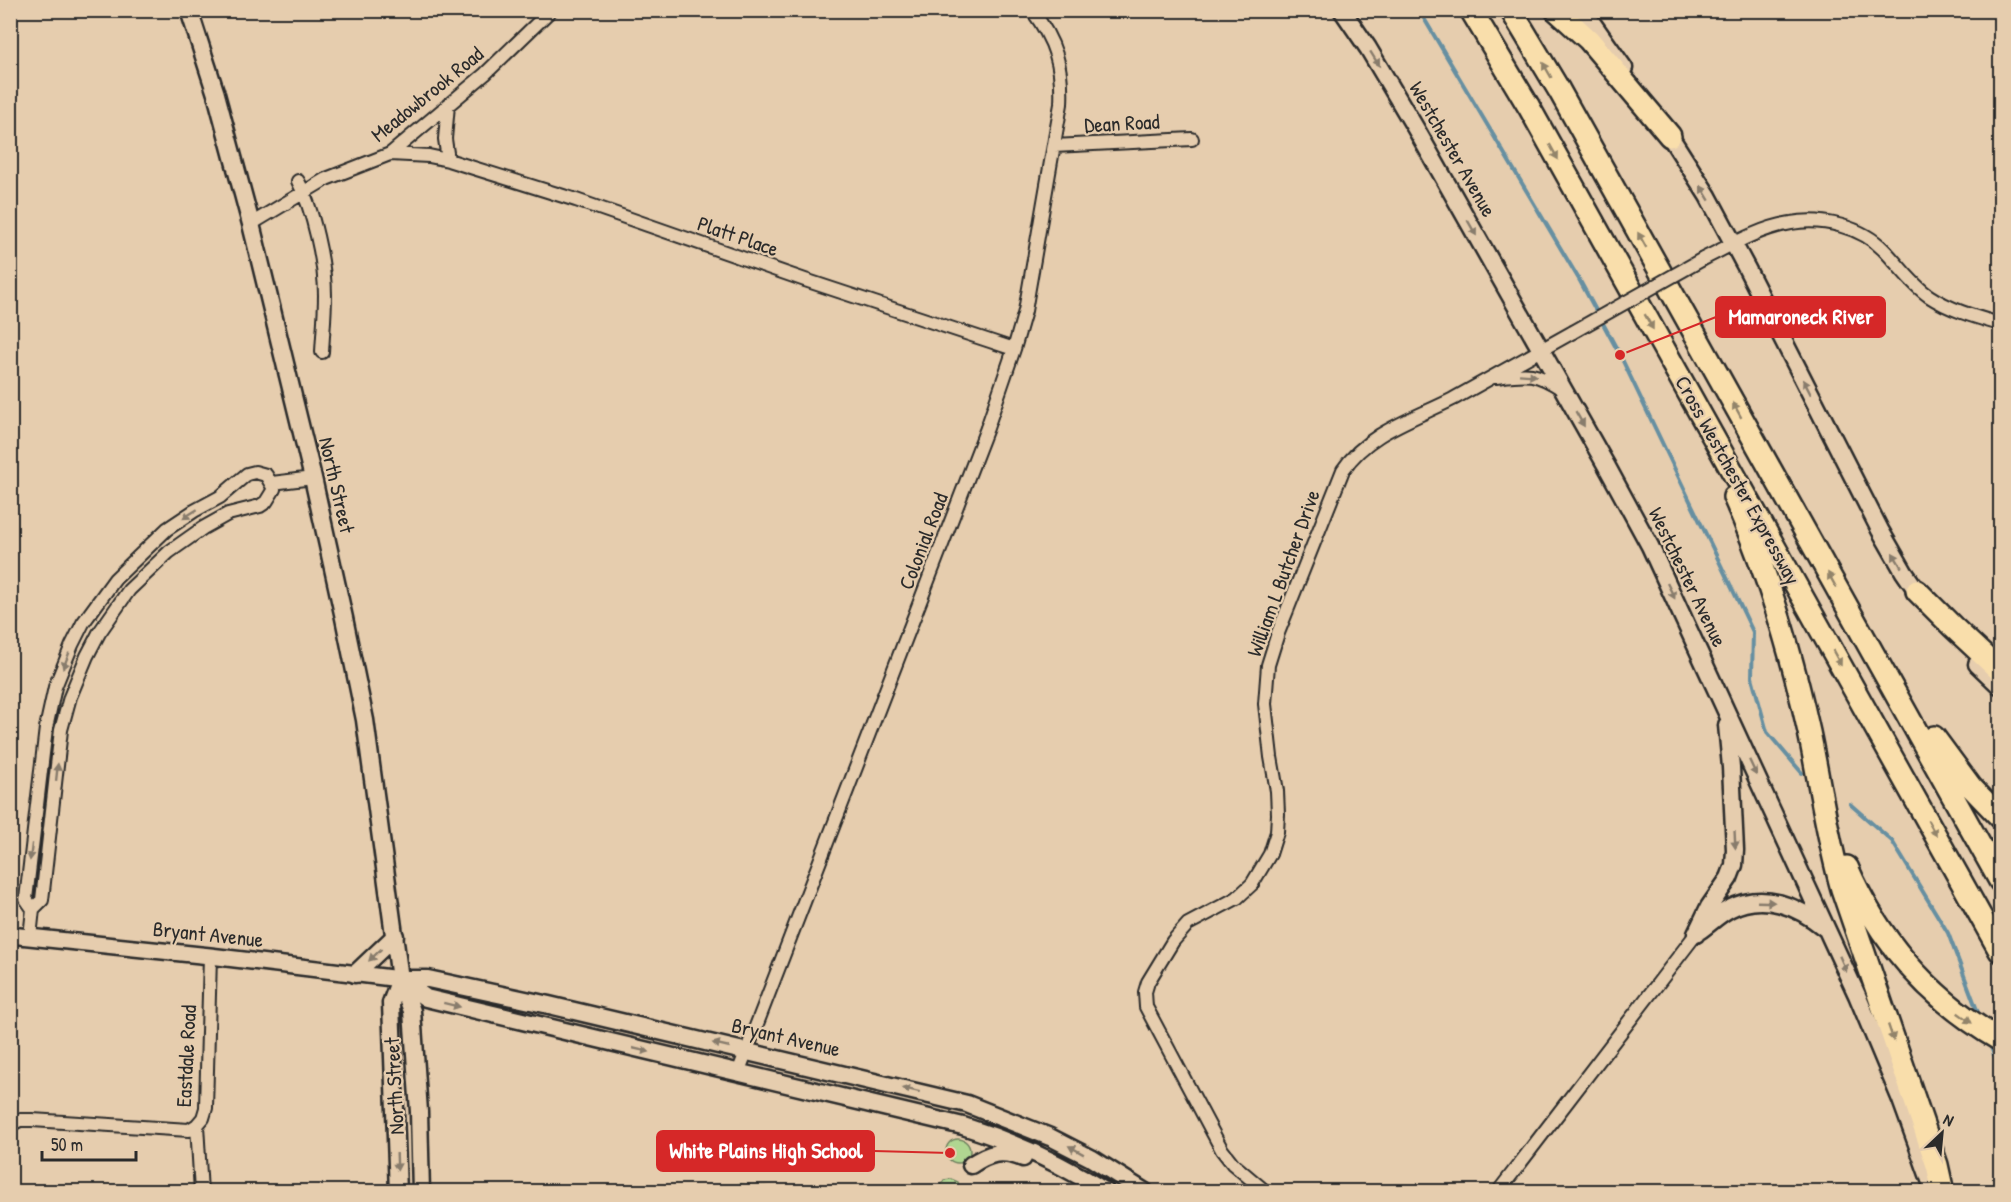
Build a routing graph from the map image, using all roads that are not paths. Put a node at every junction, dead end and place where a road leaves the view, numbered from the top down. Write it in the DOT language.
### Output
graph roads {
  1 [pos="189,10"];
  2 [pos="551,10"];
  3 [pos="1032,10"];
  4 [pos="1342,10"];
  5 [pos="1471,10"];
  6 [pos="1511,10"];
  7 [pos="1556,10"];
  8 [pos="1582,10"];
  9 [pos="448,105"];
  10 [pos="1670,136"];
  11 [pos="1192,139"];
  12 [pos="1053,146"];
  13 [pos="390,154"];
  14 [pos="448,160"];
  15 [pos="301,186"];
  16 [pos="251,224"];
  17 [pos="1734,244"];
  18 [pos="2001,324"];
  19 [pos="1014,349"];
  20 [pos="1541,349"];
  21 [pos="322,352"];
  22 [pos="1489,378"];
  23 [pos="1685,387"];
  24 [pos="1563,390"];
  25 [pos="313,478"];
  26 [pos="272,483"];
  27 [pos="220,497"];
  28 [pos="228,514"];
  29 [pos="115,579"];
  30 [pos="129,590"];
  31 [pos="1917,591"];
  32 [pos="1861,632"];
  33 [pos="2001,671"];
  34 [pos="2001,686"];
  35 [pos="1721,698"];
  36 [pos="46,728"];
  37 [pos="61,730"];
  38 [pos="1809,734"];
  39 [pos="2001,817"];
  40 [pos="2001,881"];
  41 [pos="33,909"];
  42 [pos="1828,931"];
  43 [pos="1695,934"];
  44 [pos="10,935"];
  45 [pos="395,936"];
  46 [pos="30,937"];
  47 [pos="2001,951"];
  48 [pos="210,956"];
  49 [pos="356,974"];
  50 [pos="400,979"];
  51 [pos="2001,1040"];
  52 [pos="747,1051"];
  53 [pos="738,1073"];
  54 [pos="10,1125"];
  55 [pos="196,1125"];
  56 [pos="971,1166"];
  57 [pos="201,1191"];
  58 [pos="398,1191"];
  59 [pos="421,1191"];
  60 [pos="1086,1191"];
  61 [pos="1106,1191"];
  62 [pos="1145,1191"];
  63 [pos="1266,1191"];
  64 [pos="1498,1191"];
  65 [pos="1935,1191"];
  66 [pos="1943,1191"];
  1 -- 16 [label="main road, North Street"];
  2 -- 9 [label="street, Meadowbrook Road"];
  3 -- 12 [label="street, Colonial Road"];
  4 -- 20 [label="main road, Westchester Avenue, one-way"];
  5 -- 23 [label="highway, Cross Westchester Expressway, one-way"];
  32 -- 6 [label="highway, Cross Westchester Expressway, one-way"];
  7 -- 10 [label="highway"];
  8 -- 10 [label="main road"];
  9 -- 13 [label="street, Meadowbrook Road"];
  9 -- 14 [label="street"];
  17 -- 10 [label="main road, one-way"];
  11 -- 12 [label="street, Dean Road"];
  12 -- 19 [label="street, Colonial Road"];
  13 -- 14 [label="street, Platt Place"];
  13 -- 15 [label="street, Meadowbrook Road"];
  14 -- 19 [label="street, Platt Place"];
  15 -- 16 [label="street, Meadowbrook Road"];
  15 -- 21 [label="street"];
  16 -- 25 [label="main road, North Street"];
  17 -- 18 [label="street"];
  17 -- 20 [label="street, William L Butcher Drive, bridge"];
  31 -- 17 [label="main road, one-way"];
  19 -- 52 [label="street, Colonial Road"];
  20 -- 22 [label="street, William L Butcher Drive"];
  20 -- 24 [label="main road, Westchester Avenue"];
  22 -- 24 [label="street, one-way"];
  22 -- 63 [label="street, William L Butcher Drive"];
  23 -- 38 [label="highway"];
  23 -- 47 [label="highway, Cross Westchester Expressway, one-way"];
  24 -- 35 [label="main road, Westchester Avenue, one-way"];
  25 -- 26 [label="street"];
  25 -- 45 [label="main road, North Street"];
  26 -- 27 [label="street"];
  26 -- 28 [label="street"];
  27 -- 28 [label="street"];
  27 -- 29 [label="street, one-way"];
  28 -- 30 [label="street"];
  29 -- 30 [label="street"];
  29 -- 36 [label="street, one-way"];
  30 -- 37 [label="street"];
  31 -- 33 [label="highway"];
  31 -- 34 [label="main road"];
  32 -- 39 [label="highway"];
  32 -- 40 [label="highway, Cross Westchester Expressway"];
  35 -- 42 [label="main road, Westchester Avenue, one-way"];
  35 -- 43 [label="main road, one-way"];
  36 -- 37 [label="street"];
  36 -- 41 [label="street, one-way"];
  41 -- 37 [label="street, one-way"];
  38 -- 51 [label="highway, one-way"];
  38 -- 66 [label="highway, one-way"];
  41 -- 46 [label="street"];
  43 -- 42 [label="main road, one-way"];
  42 -- 65 [label="main road, Westchester Avenue, one-way"];
  43 -- 64 [label="street"];
  44 -- 46 [label="street, Bryant Avenue"];
  45 -- 49 [label="main road, one-way"];
  45 -- 50 [label="main road, North Street"];
  46 -- 48 [label="street, Bryant Avenue"];
  48 -- 49 [label="street, Bryant Avenue"];
  48 -- 55 [label="street, Eastdale Road"];
  49 -- 50 [label="street, Bryant Avenue"];
  52 -- 50 [label="main road, Bryant Avenue, one-way"];
  50 -- 53 [label="main road, Bryant Avenue, one-way"];
  50 -- 58 [label="main road, North Street, one-way"];
  50 -- 59 [label="main road, North Street"];
  52 -- 53 [label="street, Colonial Road"];
  62 -- 52 [label="main road, Bryant Avenue, one-way"];
  53 -- 61 [label="main road, Bryant Avenue"];
  54 -- 55 [label="street"];
  55 -- 57 [label="street, Eastdale Road"];
  56 -- 60 [label="main road"];
}
